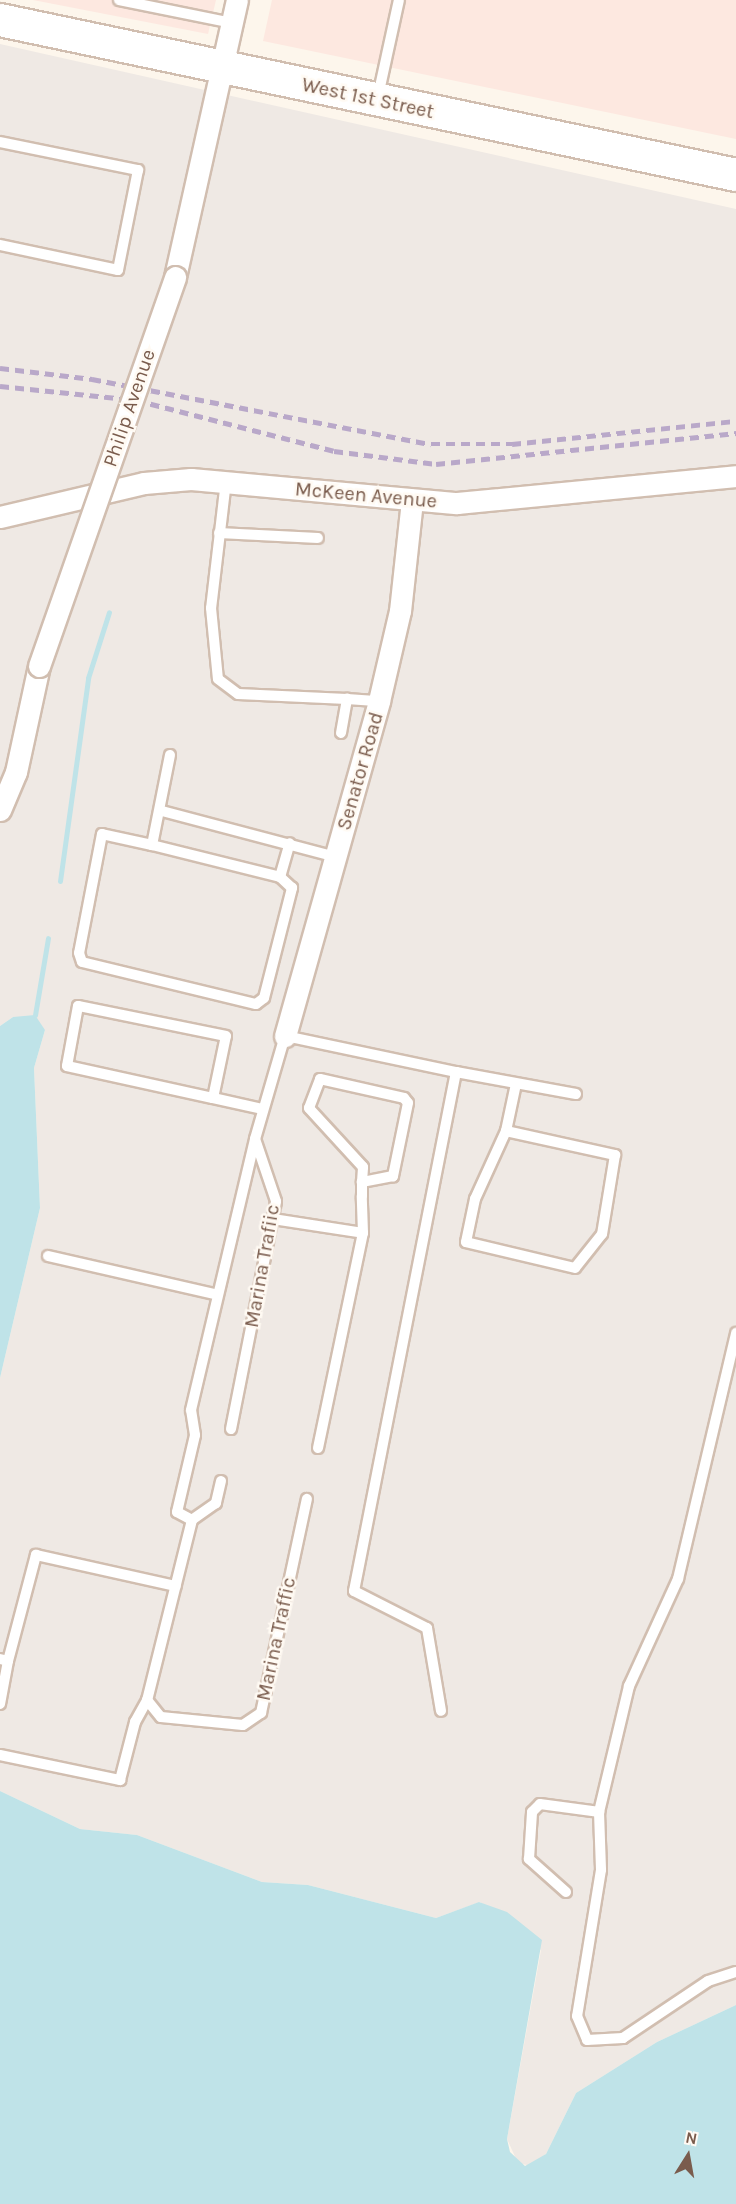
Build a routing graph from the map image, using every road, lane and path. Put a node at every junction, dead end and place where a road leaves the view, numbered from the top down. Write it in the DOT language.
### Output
graph roads {
  1 [pos="119,0"];
  2 [pos="237,0"];
  3 [pos="399,0"];
  4 [pos="0,20"];
  5 [pos="232,23"];
  6 [pos="222,67"];
  7 [pos="377,100"];
  8 [pos="0,142"];
  9 [pos="736,175"];
  10 [pos="0,245"];
  11 [pos="736,476"];
  12 [pos="226,481"];
  13 [pos="412,500"];
  14 [pos="0,517"];
  15 [pos="219,533"];
  16 [pos="318,538"];
  17 [pos="347,699"];
  18 [pos="379,701"];
  19 [pos="341,733"];
  20 [pos="170,755"];
  21 [pos="0,810"];
  22 [pos="162,811"];
  23 [pos="290,843"];
  24 [pos="152,845"];
  25 [pos="336,857"];
  26 [pos="280,877"];
  27 [pos="285,1036"];
  28 [pos="456,1072"];
  29 [pos="516,1084"];
  30 [pos="576,1094"];
  31 [pos="213,1098"];
  32 [pos="262,1109"];
  33 [pos="506,1131"];
  34 [pos="255,1139"];
  35 [pos="363,1182"];
  36 [pos="273,1219"];
  37 [pos="363,1233"];
  38 [pos="48,1256"];
  39 [pos="218,1295"];
  40 [pos="736,1333"];
  41 [pos="231,1429"];
  42 [pos="318,1448"];
  43 [pos="221,1481"];
  44 [pos="307,1499"];
  45 [pos="192,1520"];
  46 [pos="176,1586"];
  47 [pos="4,1660"];
  48 [pos="147,1700"];
  49 [pos="0,1704"];
  50 [pos="441,1711"];
  51 [pos="0,1755"];
  52 [pos="599,1812"];
  53 [pos="566,1892"];
  54 [pos="736,1972"];
  1 -- 5 [label="lane"];
  2 -- 5 [label="street, Philip Avenue"];
  3 -- 7 [label="lane"];
  4 -- 6 [label="street, West 1st Street"];
  5 -- 6 [label="street, Philip Avenue"];
  6 -- 7 [label="street, West 1st Street"];
  6 -- 21 [label="street, Philip Avenue, bridge"];
  7 -- 9 [label="street, West 1st Street"];
  8 -- 10 [label="lane"];
  11 -- 13 [label="street, McKeen Avenue"];
  12 -- 13 [label="street, McKeen Avenue"];
  12 -- 14 [label="street, McKeen Avenue"];
  12 -- 15 [label="lane"];
  13 -- 18 [label="street, Senator Road"];
  15 -- 16 [label="lane"];
  15 -- 17 [label="lane"];
  17 -- 18 [label="lane"];
  17 -- 19 [label="lane"];
  18 -- 25 [label="street, Senator Road"];
  20 -- 22 [label="lane"];
  22 -- 23 [label="lane"];
  22 -- 24 [label="lane"];
  23 -- 25 [label="lane"];
  23 -- 26 [label="lane"];
  24 -- 26 [label="lane"];
  24 -- 26 [label="lane"];
  25 -- 27 [label="street, Senator Road"];
  27 -- 28 [label="lane"];
  27 -- 32 [label="lane"];
  28 -- 29 [label="lane"];
  28 -- 50 [label="lane"];
  29 -- 30 [label="lane"];
  29 -- 33 [label="lane"];
  31 -- 31 [label="lane"];
  31 -- 32 [label="lane"];
  32 -- 34 [label="lane"];
  33 -- 33 [label="lane"];
  34 -- 36 [label="lane, Marina Trafiic"];
  34 -- 39 [label="lane"];
  35 -- 35 [label="lane"];
  35 -- 37 [label="lane"];
  36 -- 37 [label="lane"];
  36 -- 41 [label="lane, Marina Trafiic"];
  37 -- 42 [label="lane"];
  38 -- 39 [label="lane"];
  39 -- 45 [label="lane"];
  40 -- 52 [label="lane"];
  43 -- 45 [label="lane"];
  44 -- 48 [label="lane, Marina Traffic"];
  45 -- 46 [label="lane"];
  46 -- 47 [label="lane"];
  46 -- 48 [label="lane"];
  47 -- 49 [label="lane"];
  48 -- 51 [label="lane"];
  52 -- 53 [label="lane"];
  52 -- 54 [label="lane"];
}
